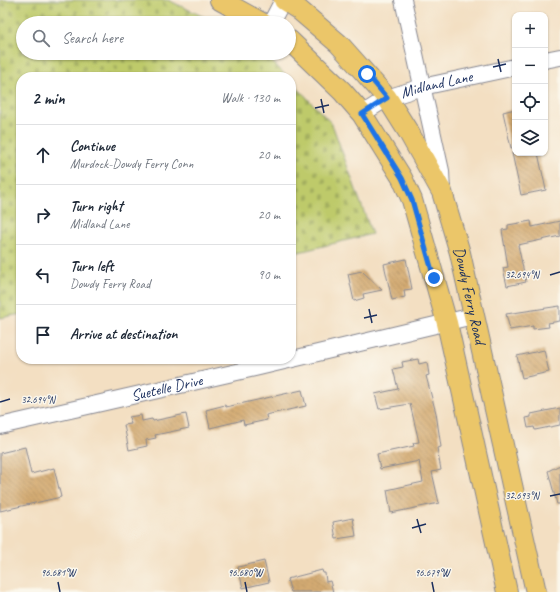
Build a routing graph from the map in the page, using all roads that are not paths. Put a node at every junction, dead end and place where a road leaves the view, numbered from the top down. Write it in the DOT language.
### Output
graph roads {
  1 [pos="220,0"];
  2 [pos="284,0"];
  3 [pos="403,0"];
  4 [pos="249,16"];
  5 [pos="276,16"];
  6 [pos="296,47"];
  7 [pos="560,57"];
  8 [pos="548,59"];
  9 [pos="512,68"];
  10 [pos="422,87"];
  11 [pos="387,98"];
  12 [pos="362,114"];
  13 [pos="442,192"];
  14 [pos="473,316"];
  15 [pos="447,322"];
  16 [pos="296,358"];
  17 [pos="272,364"];
  18 [pos="0,426"];
  19 [pos="507,592"];
  20 [pos="536,592"];
  1 -- 4 [label="main road"];
  2 -- 5 [label="street"];
  2 -- 11 [label="main road"];
  3 -- 10 [label="street, Dowdy Ferry Road"];
  6 -- 12 [label="main road, Dowdy Ferry Road"];
  7 -- 8 [label="street"];
  9 -- 10 [label="street, Midland Lane"];
  10 -- 11 [label="street, Midland Lane"];
  10 -- 13 [label="street, Dowdy Ferry Road"];
  11 -- 12 [label="street, Midland Lane"];
  11 -- 13 [label="main road"];
  12 -- 15 [label="main road, Dowdy Ferry Road"];
  13 -- 14 [label="main road, Dowdy Ferry Road"];
  14 -- 15 [label="street, Suetelle Drive"];
  14 -- 20 [label="main road, Dowdy Ferry Road"];
  15 -- 16 [label="street, Suetelle Drive"];
  15 -- 19 [label="main road, Dowdy Ferry Road"];
  17 -- 18 [label="street, Suetelle Drive"];
}
